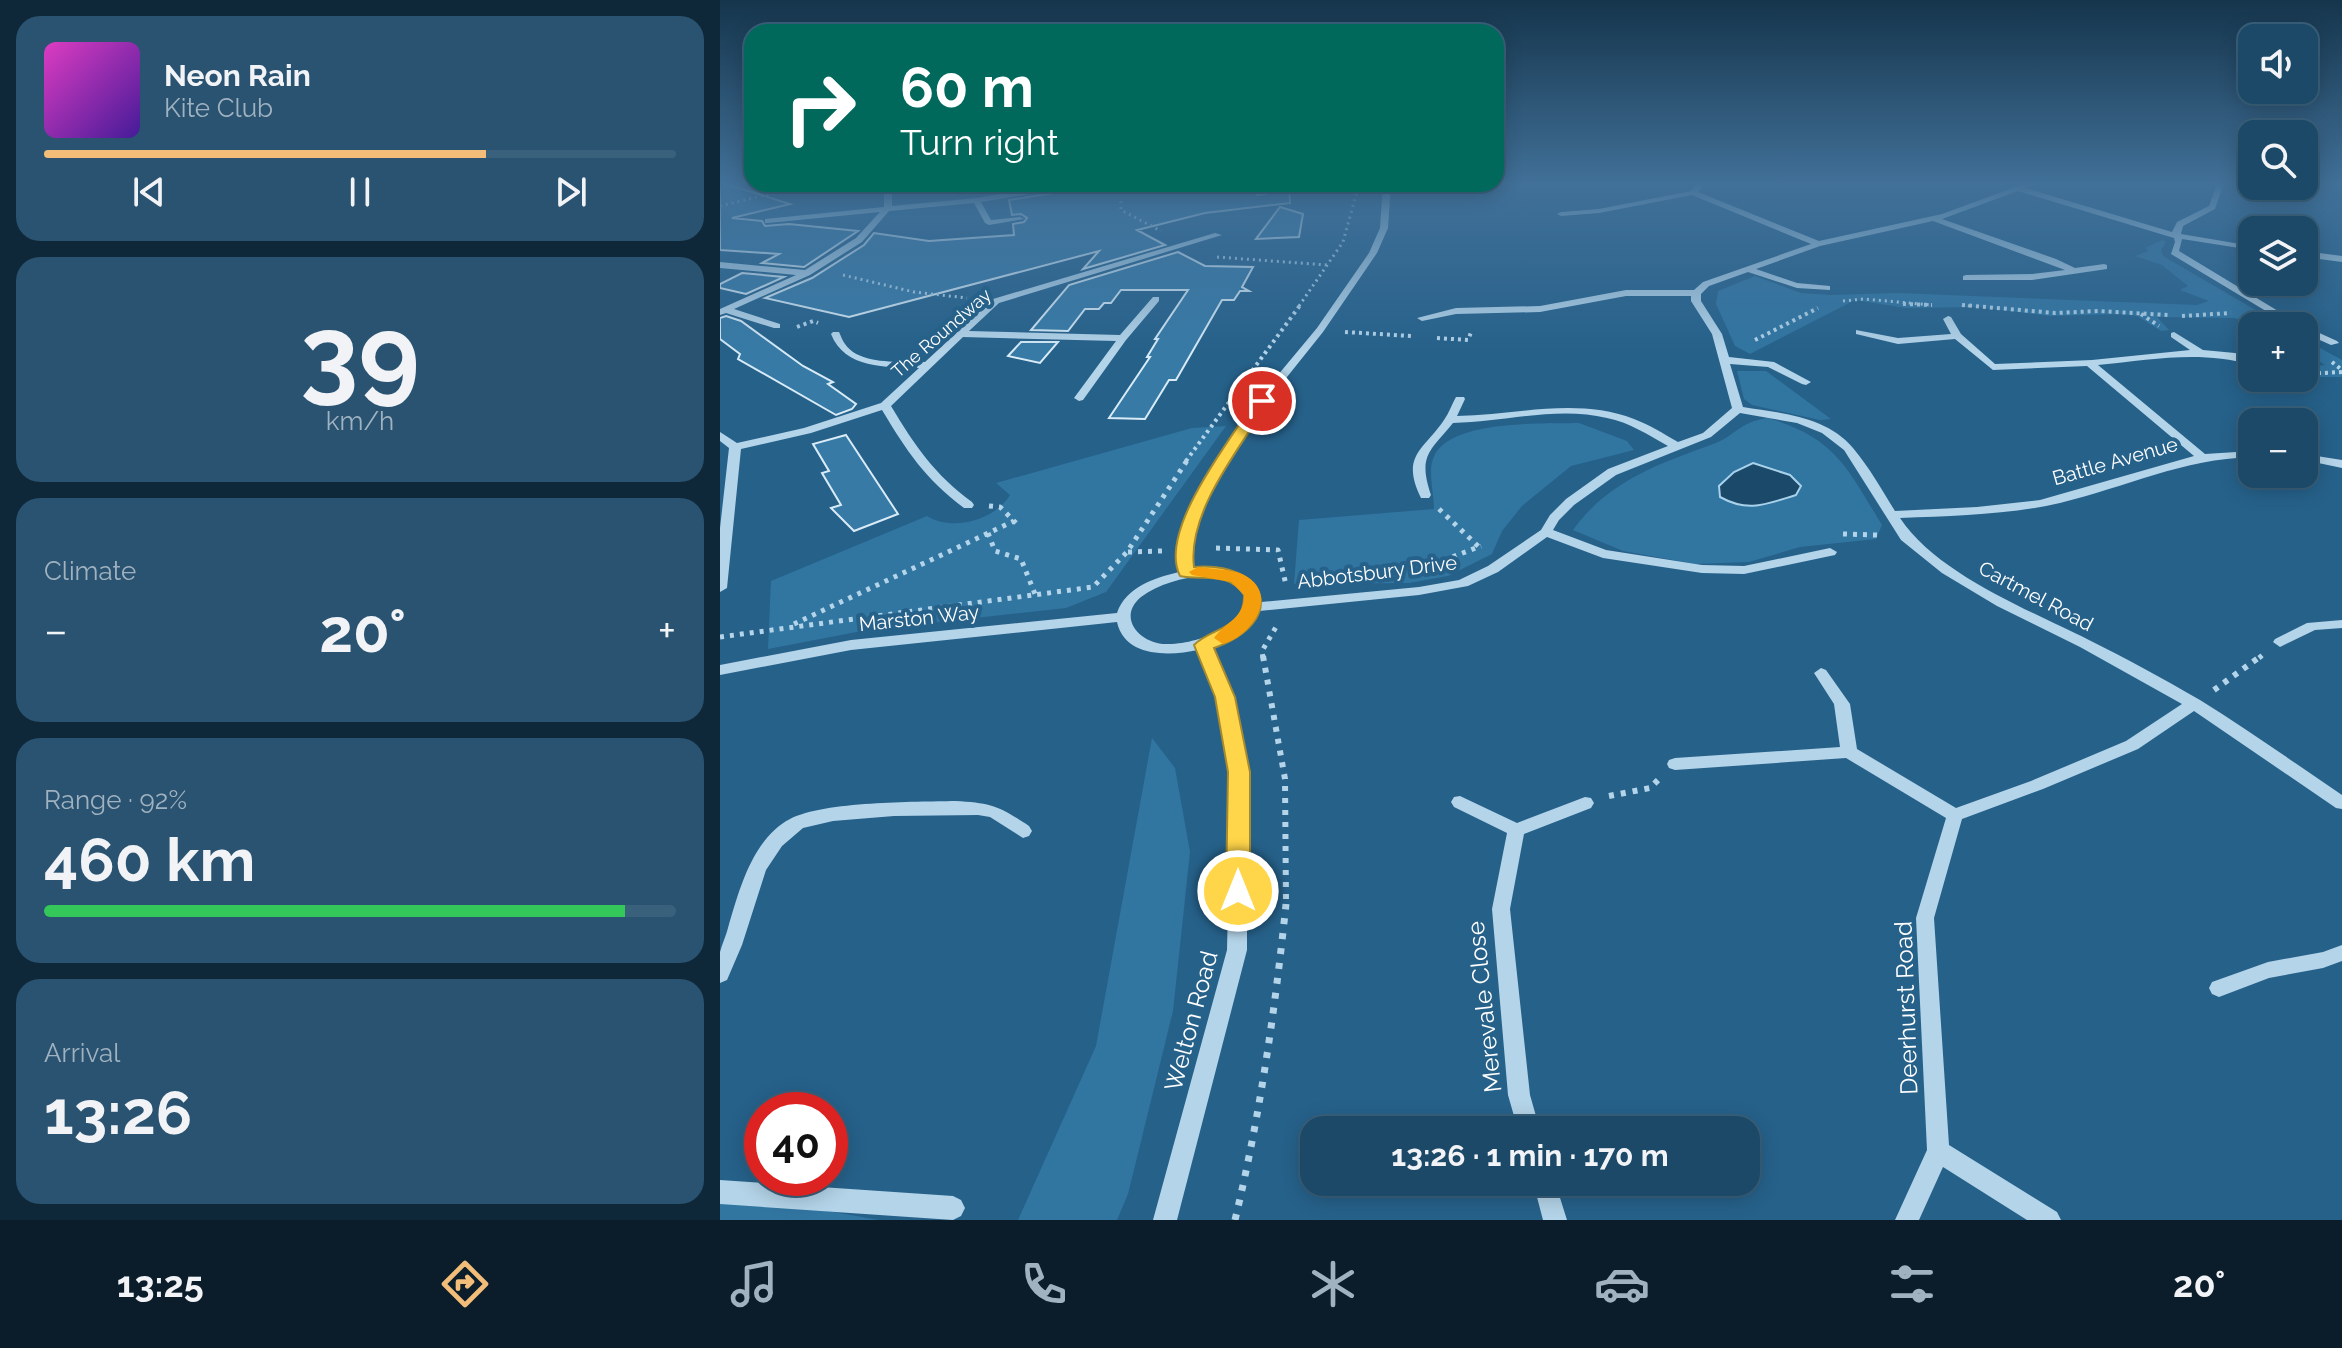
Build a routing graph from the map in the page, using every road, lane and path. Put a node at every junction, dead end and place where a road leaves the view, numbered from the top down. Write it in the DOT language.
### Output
graph roads {
  1 [pos="860,239"];
  2 [pos="1201,239"];
  3 [pos="1344,239"];
  4 [pos="1379,239"];
  5 [pos="1806,239"];
  6 [pos="1842,239"];
  7 [pos="1991,239"];
  8 [pos="2178,239"];
  9 [pos="2195,239"];
  10 [pos="1818,244"];
  11 [pos="2238,246"];
  12 [pos="2318,256"];
  13 [pos="2342,259"];
  14 [pos="720,265"];
  15 [pos="2104,267"];
  16 [pos="1750,270"];
  17 [pos="2074,271"];
  18 [pos="807,273"];
  19 [pos="1966,278"];
  20 [pos="1827,288"];
  21 [pos="1696,293"];
  22 [pos="1156,299"];
  23 [pos="996,301"];
  24 [pos="1810,303"];
  25 [pos="1833,304"];
  26 [pos="1934,305"];
  27 [pos="1960,305"];
  28 [pos="723,311"];
  29 [pos="2276,312"];
  30 [pos="2233,313"];
  31 [pos="1422,318"];
  32 [pos="1948,319"];
  33 [pos="777,326"];
  34 [pos="1859,332"];
  35 [pos="836,334"];
  36 [pos="963,334"];
  37 [pos="2174,335"];
  38 [pos="1957,336"];
  39 [pos="2318,336"];
  40 [pos="1123,338"];
  41 [pos="2334,343"];
  42 [pos="2199,352"];
  43 [pos="2238,355"];
  44 [pos="1724,360"];
  45 [pos="1747,360"];
  46 [pos="2089,363"];
  47 [pos="924,365"];
  48 [pos="1993,367"];
  49 [pos="2342,372"];
  50 [pos="2318,373"];
  51 [pos="2006,381"];
  52 [pos="1806,382"];
  53 [pos="1079,398"];
  54 [pos="1460,399"];
  55 [pos="885,405"];
  56 [pos="1738,409"];
  57 [pos="1450,420"];
  58 [pos="720,435"];
  59 [pos="1674,445"];
  60 [pos="735,447"];
  61 [pos="2238,455"];
  62 [pos="2202,457"];
  63 [pos="2318,460"];
  64 [pos="2342,464"];
  65 [pos="1425,495"];
  66 [pos="968,505"];
  67 [pos="1894,515"];
  68 [pos="1546,532"];
  69 [pos="988,533"];
  70 [pos="1839,533"];
  71 [pos="1906,537"];
  72 [pos="1491,542"];
  73 [pos="1479,547"];
  74 [pos="1830,552"];
  75 [pos="1419,570"];
  76 [pos="1186,573"];
  77 [pos="720,588"];
  78 [pos="1035,594"];
  79 [pos="1253,607"];
  80 [pos="1123,617"];
  81 [pos="2342,624"];
  82 [pos="788,627"];
  83 [pos="720,637"];
  84 [pos="2280,642"];
  85 [pos="1203,645"];
  86 [pos="720,670"];
  87 [pos="1821,673"];
  88 [pos="2194,704"];
  89 [pos="1849,752"];
  90 [pos="1675,764"];
  91 [pos="1460,802"];
  92 [pos="1585,803"];
  93 [pos="2342,803"];
  94 [pos="1955,815"];
  95 [pos="1516,830"];
  96 [pos="1023,831"];
  97 [pos="2342,953"];
  98 [pos="720,974"];
  99 [pos="2219,988"];
  100 [pos="1525,1116"];
  101 [pos="1938,1151"];
  102 [pos="720,1192"];
  103 [pos="1548,1196"];
  104 [pos="953,1208"];
  105 [pos="1165,1220"];
  106 [pos="1555,1220"];
  107 [pos="1907,1220"];
  108 [pos="2049,1220"];
  1 -- 18 [label="street"];
  2 -- 23 [label="street, The Roundway"];
  3 -- 78 [label="path"];
  4 -- 76 [label="street"];
  5 -- 10 [label="street"];
  6 -- 10 [label="street"];
  7 -- 17 [label="street"];
  8 -- 29 [label="street"];
  9 -- 11 [label="street"];
  10 -- 16 [label="street"];
  12 -- 13 [label="street"];
  14 -- 18 [label="street"];
  15 -- 17 [label="street"];
  16 -- 20 [label="street"];
  16 -- 21 [label="street"];
  17 -- 19 [label="street"];
  18 -- 23 [label="path"];
  18 -- 28 [label="street"];
  21 -- 31 [label="street"];
  21 -- 44 [label="street"];
  22 -- 40 [label="street"];
  23 -- 36 [label="street, The Roundway"];
  24 -- 45 [label="path"];
  25 -- 26 [label="path"];
  27 -- 30 [label="path"];
  28 -- 33 [label="street"];
  32 -- 38 [label="street"];
  33 -- 35 [label="path"];
  34 -- 38 [label="street"];
  35 -- 47 [label="street"];
  36 -- 40 [label="street"];
  36 -- 47 [label="street, The Roundway"];
  37 -- 42 [label="street"];
  38 -- 48 [label="street"];
  39 -- 41 [label="street"];
  40 -- 53 [label="street"];
  42 -- 43 [label="street"];
  42 -- 46 [label="street"];
  44 -- 45 [label="street"];
  44 -- 56 [label="street"];
  45 -- 52 [label="street"];
  46 -- 48 [label="street"];
  46 -- 62 [label="street"];
  47 -- 55 [label="street, The Roundway"];
  48 -- 51 [label="street"];
  49 -- 50 [label="path"];
  54 -- 57 [label="street"];
  55 -- 60 [label="street, The Roundway"];
  55 -- 66 [label="street"];
  56 -- 59 [label="street, Abbotsbury Drive"];
  56 -- 67 [label="street, Cartmel Road"];
  57 -- 59 [label="street"];
  57 -- 65 [label="street"];
  58 -- 60 [label="street"];
  59 -- 68 [label="street, Abbotsbury Drive"];
  60 -- 77 [label="street"];
  61 -- 62 [label="street, Battle Avenue"];
  62 -- 67 [label="street, Battle Avenue"];
  63 -- 64 [label="street"];
  65 -- 73 [label="path"];
  66 -- 69 [label="path"];
  67 -- 71 [label="street, Cartmel Road"];
  68 -- 74 [label="street"];
  68 -- 79 [label="street, Abbotsbury Drive"];
  69 -- 78 [label="path"];
  69 -- 82 [label="path"];
  70 -- 71 [label="path"];
  71 -- 88 [label="street, Cartmel Road"];
  72 -- 73 [label="path"];
  73 -- 75 [label="path"];
  76 -- 79 [label="street"];
  76 -- 80 [label="street"];
  78 -- 82 [label="path"];
  79 -- 85 [label="street"];
  80 -- 85 [label="street"];
  80 -- 86 [label="street, Marston Way"];
  81 -- 84 [label="street"];
  82 -- 83 [label="path"];
  84 -- 88 [label="path"];
  85 -- 105 [label="street, Welton Road"];
  87 -- 89 [label="street"];
  88 -- 93 [label="street, Cartmel Road"];
  88 -- 94 [label="street"];
  89 -- 90 [label="street"];
  89 -- 94 [label="street"];
  90 -- 92 [label="path"];
  91 -- 95 [label="street"];
  92 -- 95 [label="street"];
  94 -- 101 [label="street, Deerhurst Road"];
  95 -- 100 [label="street, Merevale Close"];
  96 -- 98 [label="street"];
  97 -- 99 [label="street"];
  101 -- 107 [label="street, Deerhurst Road"];
  101 -- 108 [label="street"];
  102 -- 104 [label="street"];
  103 -- 106 [label="street"];
}
